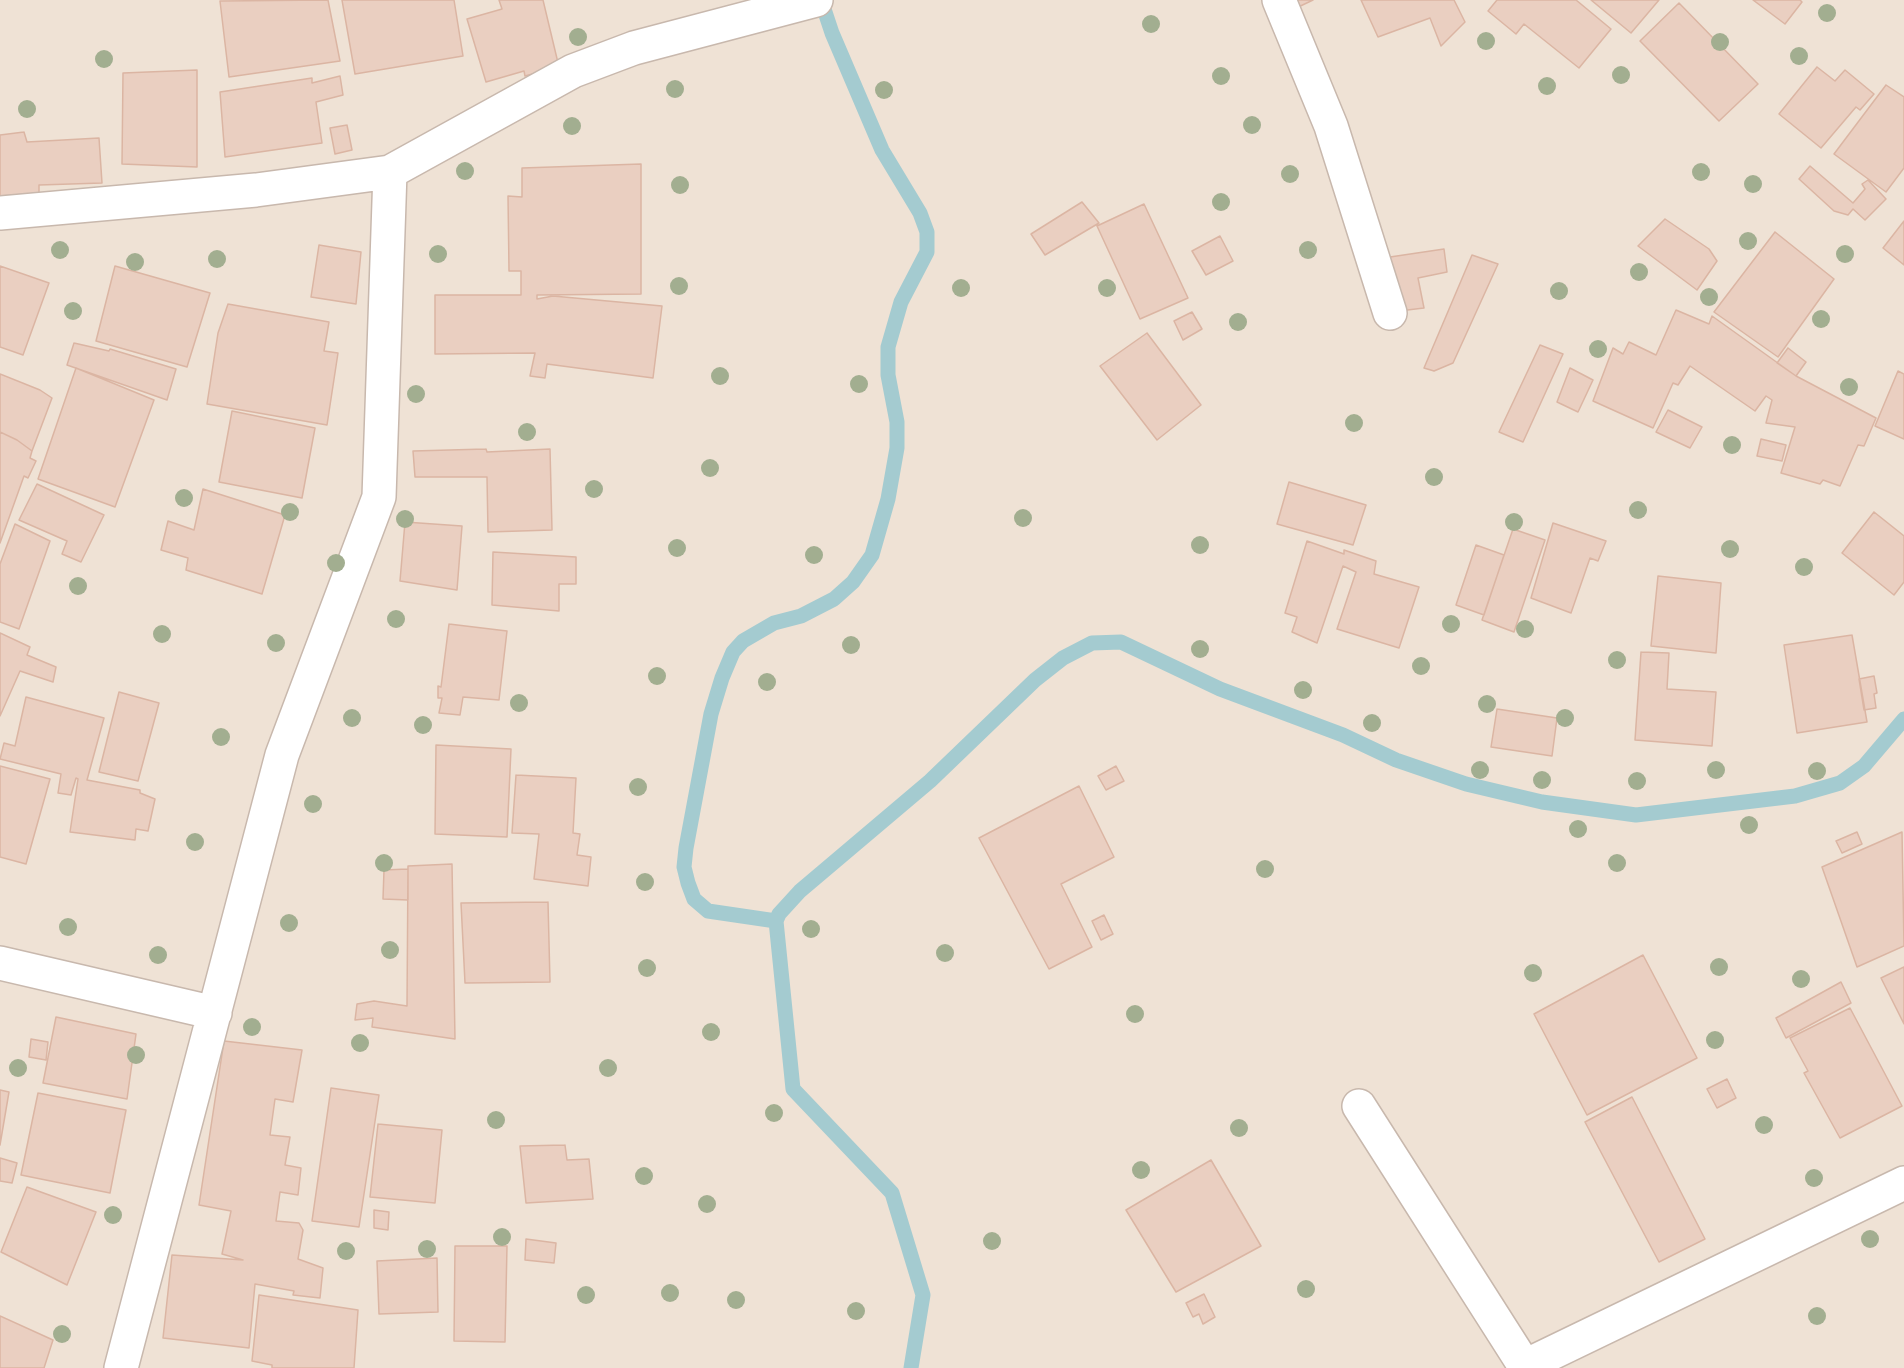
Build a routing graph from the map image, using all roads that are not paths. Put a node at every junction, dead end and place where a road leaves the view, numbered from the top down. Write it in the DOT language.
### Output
graph roads {
  1 [pos="816,0"];
  2 [pos="1279,0"];
  3 [pos="390,172"];
  4 [pos="0,213"];
  5 [pos="1390,313"];
  6 [pos="0,963"];
  7 [pos="215,1013"];
  8 [pos="1359,1106"];
  9 [pos="1904,1183"];
  10 [pos="1525,1367"];
  11 [pos="121,1368"];
  1 -- 3 [label="street"];
  2 -- 5 [label="street"];
  3 -- 4 [label="street"];
  3 -- 7 [label="street"];
  6 -- 7 [label="street"];
  7 -- 11 [label="street"];
  8 -- 10 [label="street"];
  9 -- 10 [label="street"];
}
